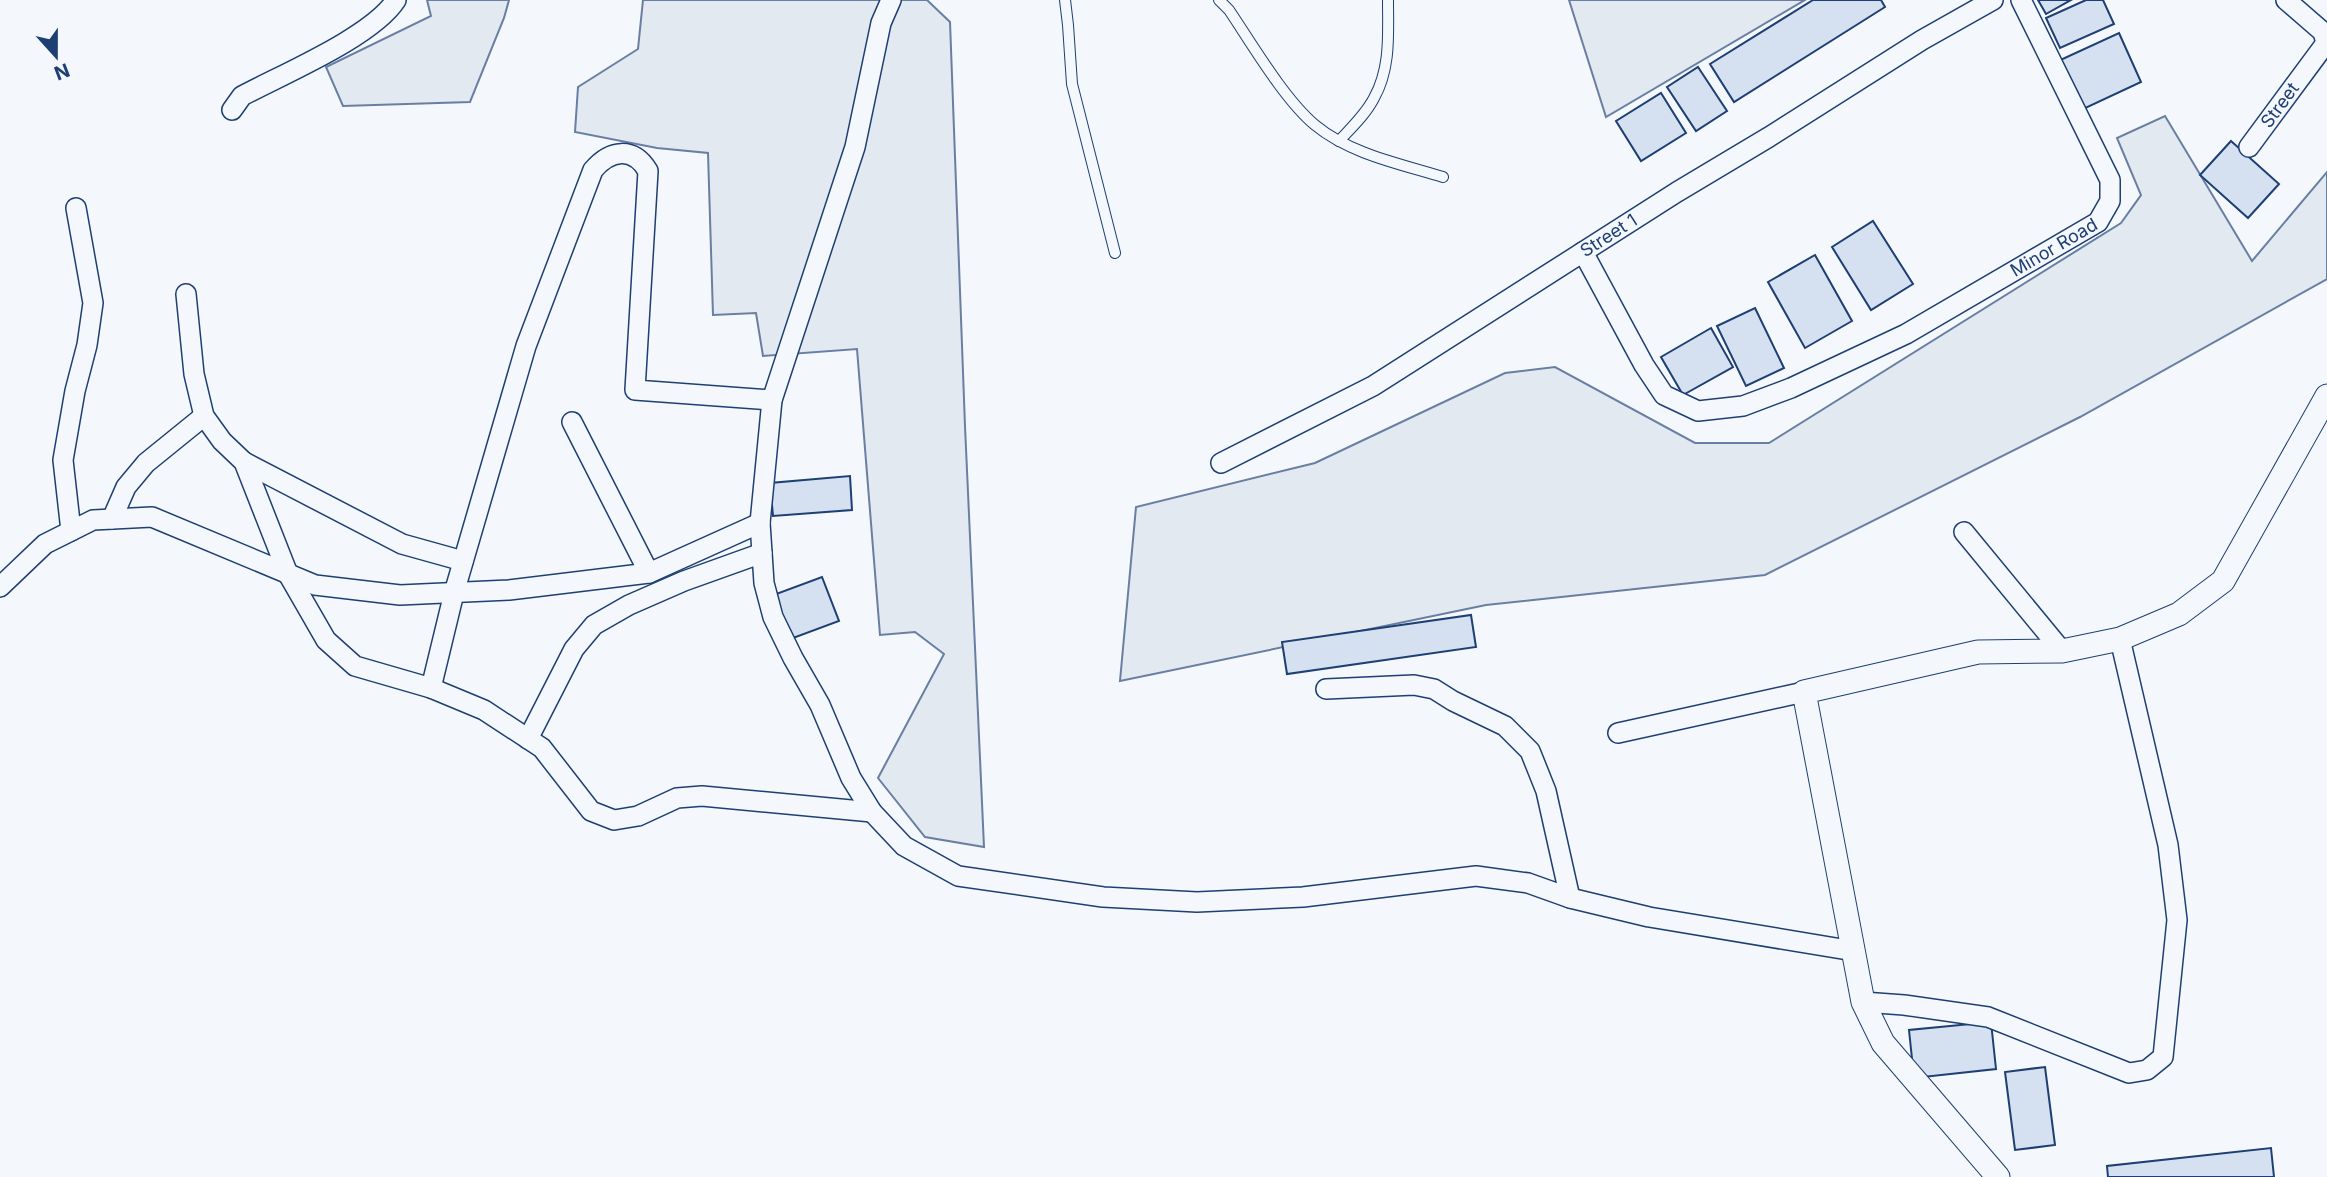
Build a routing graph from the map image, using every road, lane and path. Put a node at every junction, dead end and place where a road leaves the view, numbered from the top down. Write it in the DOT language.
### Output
graph roads {
  1 [pos="396,0"];
  2 [pos="891,0"];
  3 [pos="1065,0"];
  4 [pos="1219,0"];
  5 [pos="1388,0"];
  6 [pos="1993,0"];
  7 [pos="2021,0"];
  8 [pos="2286,0"];
  9 [pos="232,110"];
  10 [pos="1339,141"];
  11 [pos="2249,147"];
  12 [pos="1443,177"];
  13 [pos="76,208"];
  14 [pos="1583,252"];
  15 [pos="1115,253"];
  16 [pos="187,294"];
  17 [pos="2327,397"];
  18 [pos="772,400"];
  19 [pos="204,416"];
  20 [pos="572,422"];
  21 [pos="244,462"];
  22 [pos="1221,463"];
  23 [pos="112,519"];
  24 [pos="760,523"];
  25 [pos="71,531"];
  26 [pos="1964,531"];
  27 [pos="762,553"];
  28 [pos="463,561"];
  29 [pos="649,573"];
  30 [pos="288,574"];
  31 [pos="0,587"];
  32 [pos="454,593"];
  33 [pos="2120,639"];
  34 [pos="2062,651"];
  35 [pos="431,688"];
  36 [pos="1326,689"];
  37 [pos="1804,692"];
  38 [pos="1618,733"];
  39 [pos="528,739"];
  40 [pos="872,812"];
  41 [pos="1570,898"];
  42 [pos="1854,951"];
  43 [pos="1863,1002"];
  44 [pos="1998,1177"];
  1 -- 9 [label="street"];
  2 -- 18 [label="street"];
  3 -- 15 [label="lane"];
  4 -- 10 [label="lane"];
  5 -- 10 [label="lane"];
  6 -- 14 [label="street, Street 1"];
  7 -- 14 [label="street, Minor Road"];
  8 -- 11 [label="street, Street"];
  10 -- 12 [label="lane"];
  13 -- 25 [label="street"];
  14 -- 22 [label="street, Street 1"];
  16 -- 19 [label="street"];
  17 -- 33 [label="street"];
  18 -- 24 [label="street"];
  18 -- 28 [label="street"];
  19 -- 21 [label="street"];
  19 -- 23 [label="street"];
  20 -- 29 [label="street"];
  21 -- 28 [label="street"];
  21 -- 30 [label="street"];
  23 -- 25 [label="street"];
  23 -- 30 [label="street"];
  24 -- 27 [label="street"];
  24 -- 29 [label="street"];
  25 -- 31 [label="street"];
  26 -- 34 [label="street"];
  27 -- 39 [label="street"];
  27 -- 40 [label="street"];
  28 -- 32 [label="street"];
  29 -- 32 [label="street"];
  30 -- 32 [label="street"];
  30 -- 35 [label="street"];
  32 -- 35 [label="street"];
  33 -- 34 [label="street"];
  33 -- 43 [label="street"];
  34 -- 37 [label="street"];
  35 -- 39 [label="street"];
  36 -- 41 [label="street"];
  37 -- 38 [label="street"];
  37 -- 42 [label="street"];
  39 -- 40 [label="street"];
  40 -- 41 [label="street"];
  41 -- 42 [label="street"];
  42 -- 43 [label="street"];
  43 -- 44 [label="street"];
}
